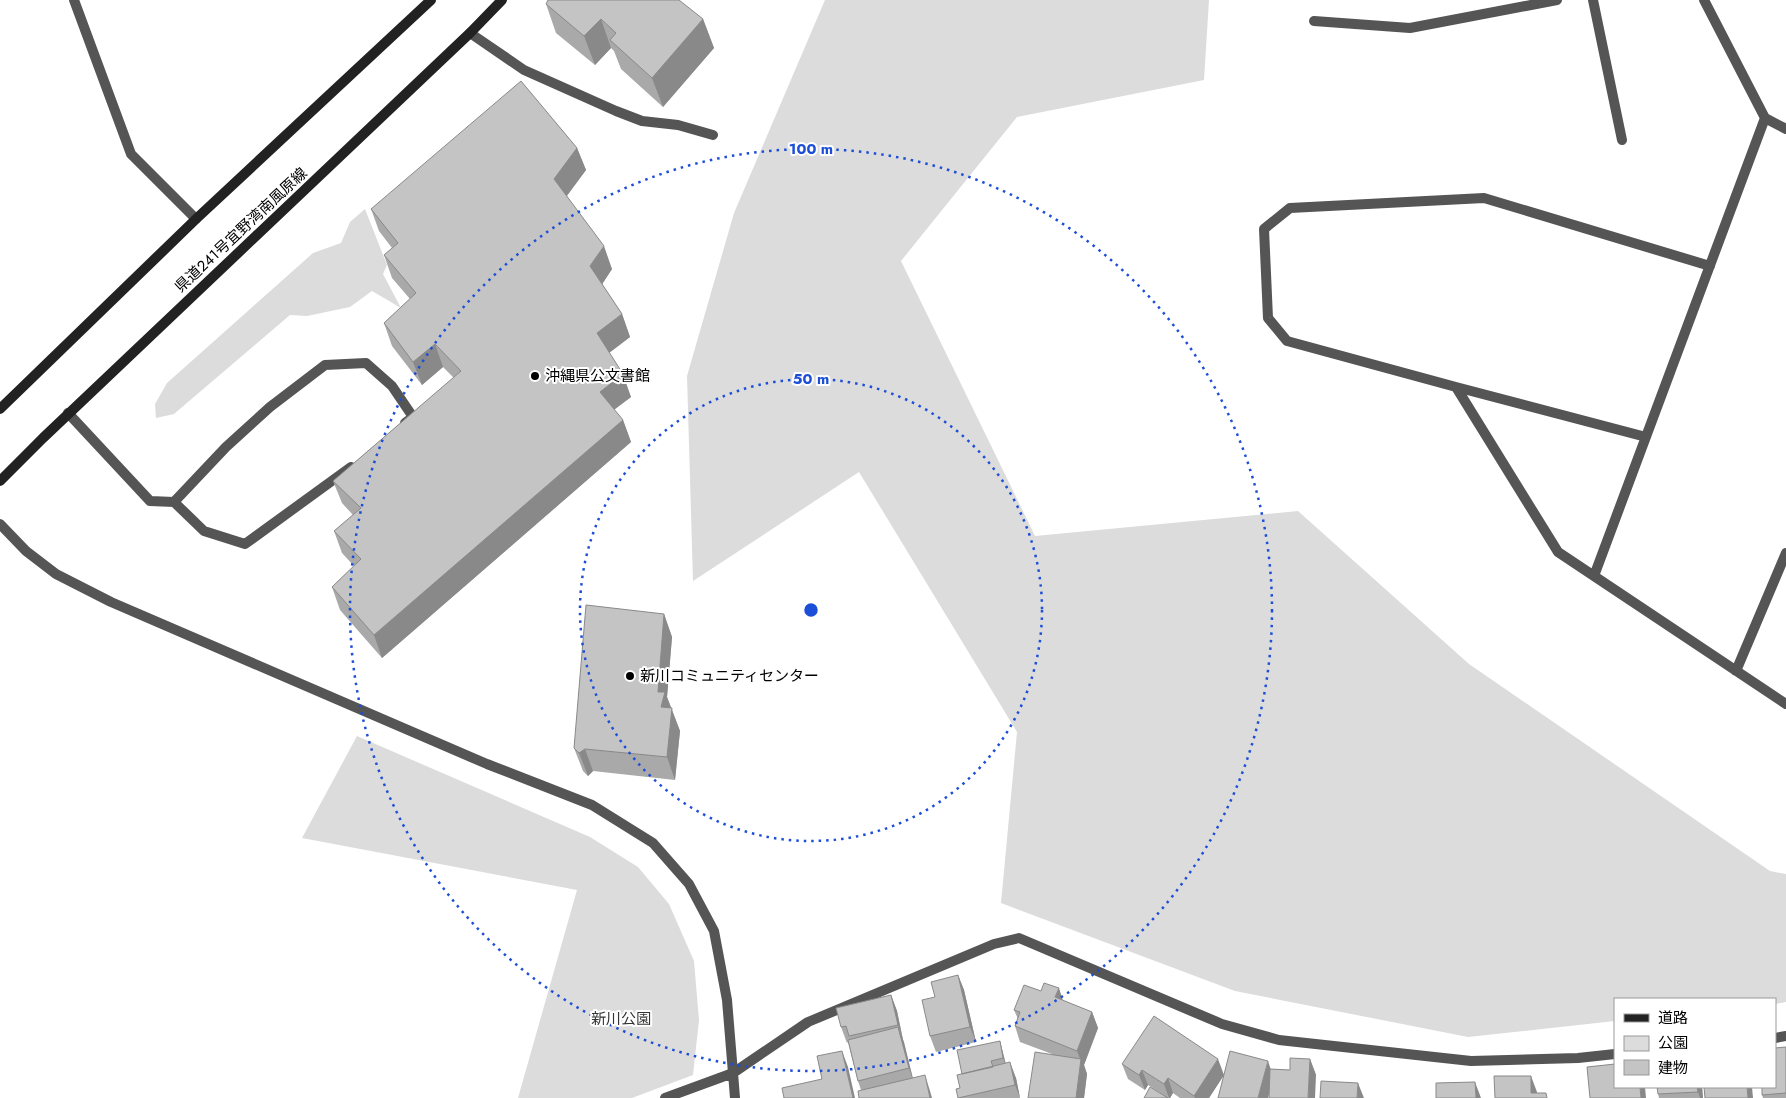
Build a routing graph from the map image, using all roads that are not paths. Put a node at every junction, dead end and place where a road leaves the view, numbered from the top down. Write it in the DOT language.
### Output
graph roads {
  1 [pos="74,0"];
  2 [pos="431,0"];
  3 [pos="502,0"];
  4 [pos="1557,0"];
  5 [pos="1593,0"];
  6 [pos="1704,0"];
  7 [pos="1541,2"];
  8 [pos="1314,21"];
  9 [pos="470,33"];
  10 [pos="1765,118"];
  11 [pos="1786,129"];
  12 [pos="713,135"];
  13 [pos="1622,140"];
  14 [pos="196,219"];
  15 [pos="1710,266"];
  16 [pos="1456,387"];
  17 [pos="0,409"];
  18 [pos="68,413"];
  19 [pos="399,429"];
  20 [pos="1646,437"];
  21 [pos="363,458"];
  22 [pos="0,481"];
  23 [pos="174,502"];
  24 [pos="0,524"];
  25 [pos="1786,553"];
  26 [pos="1594,576"];
  27 [pos="1736,671"];
  28 [pos="1786,704"];
  29 [pos="1614,1054"];
  30 [pos="733,1073"];
  31 [pos="665,1098"];
  32 [pos="735,1098"];
  1 -- 14 [label="street"];
  2 -- 14 [label="main road"];
  3 -- 9 [label="main road, 県道241号宜野湾南風原線"];
  4 -- 7 [label="street"];
  5 -- 13 [label="street"];
  6 -- 10 [label="street"];
  7 -- 8 [label="street"];
  9 -- 12 [label="street"];
  9 -- 18 [label="main road, 県道241号宜野湾南風原線"];
  10 -- 11 [label="street"];
  10 -- 15 [label="street"];
  14 -- 17 [label="main road"];
  15 -- 16 [label="street"];
  15 -- 20 [label="street"];
  16 -- 20 [label="street"];
  16 -- 26 [label="street"];
  18 -- 22 [label="main road, 県道241号宜野湾南風原線"];
  18 -- 23 [label="street"];
  19 -- 23 [label="street"];
  20 -- 26 [label="street"];
  21 -- 23 [label="street"];
  24 -- 30 [label="street"];
  25 -- 27 [label="street"];
  26 -- 27 [label="street"];
  27 -- 28 [label="street"];
  29 -- 30 [label="street"];
  30 -- 31 [label="street"];
  30 -- 32 [label="street"];
}
